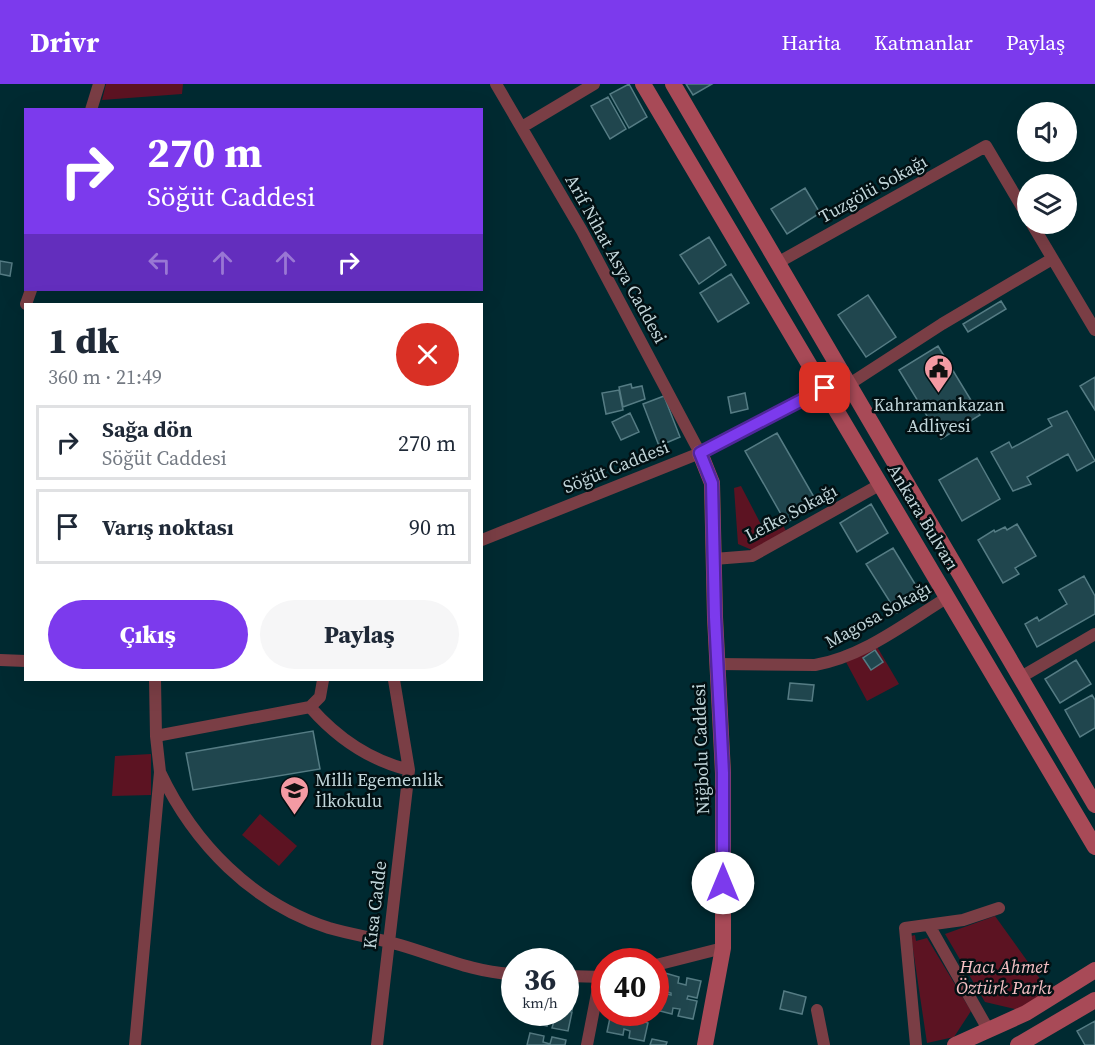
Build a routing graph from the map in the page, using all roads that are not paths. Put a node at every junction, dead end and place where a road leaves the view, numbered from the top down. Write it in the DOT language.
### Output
graph roads {
  1 [pos="99,84"];
  2 [pos="496,84"];
  3 [pos="594,84"];
  4 [pos="643,84"];
  5 [pos="673,84"];
  6 [pos="92,108"];
  7 [pos="522,127"];
  8 [pos="1017,198"];
  9 [pos="1038,234"];
  10 [pos="1052,259"];
  11 [pos="779,262"];
  12 [pos="1095,330"];
  13 [pos="850,383"];
  14 [pos="825,388"];
  15 [pos="700,453"];
  16 [pos="881,484"];
  17 [pos="483,540"];
  18 [pos="714,559"];
  19 [pos="948,597"];
  20 [pos="1095,634"];
  21 [pos="0,660"];
  22 [pos="24,661"];
  23 [pos="717,664"];
  24 [pos="1021,677"];
  25 [pos="155,681"];
  26 [pos="322,681"];
  27 [pos="394,681"];
  28 [pos="310,707"];
  29 [pos="156,736"];
  30 [pos="410,770"];
  31 [pos="160,772"];
  32 [pos="1095,805"];
  33 [pos="1095,847"];
  34 [pos="999,908"];
  35 [pos="930,927"];
  36 [pos="389,942"];
  37 [pos="723,948"];
  38 [pos="669,962"];
  39 [pos="1095,970"];
  40 [pos="501,973"];
  41 [pos="1095,1000"];
  42 [pos="817,1010"];
  43 [pos="591,1026"];
  44 [pos="993,1038"];
  45 [pos="135,1045"];
  46 [pos="377,1045"];
  47 [pos="587,1045"];
  48 [pos="705,1045"];
  49 [pos="824,1045"];
  50 [pos="916,1045"];
  51 [pos="955,1045"];
  52 [pos="1018,1045"];
  1 -- 6 [label="street"];
  2 -- 7 [label="street, Arif Nihat Asya Caddesi"];
  3 -- 7 [label="street"];
  4 -- 14 [label="main road, Ankara Bulvarı"];
  5 -- 11 [label="main road, Ankara Bulvarı"];
  7 -- 15 [label="street, Arif Nihat Asya Caddesi"];
  8 -- 11 [label="street, Tuzgölü Sokağı"];
  9 -- 10 [label="street"];
  10 -- 12 [label="street"];
  10 -- 13 [label="street"];
  11 -- 13 [label="main road, Ankara Bulvarı"];
  13 -- 24 [label="main road, Ankara Bulvarı"];
  14 -- 15 [label="street, Söğüt Caddesi"];
  14 -- 16 [label="main road, Ankara Bulvarı"];
  15 -- 17 [label="street, Söğüt Caddesi"];
  15 -- 18 [label="main road, Niğbolu Caddesi"];
  16 -- 18 [label="street, Lefke Sokağı"];
  16 -- 19 [label="main road, Ankara Bulvarı"];
  18 -- 23 [label="main road, Niğbolu Caddesi"];
  19 -- 23 [label="street, Magosa Sokağı"];
  19 -- 33 [label="main road, Ankara Bulvarı"];
  20 -- 24 [label="street"];
  21 -- 22 [label="street"];
  23 -- 37 [label="main road, Niğbolu Caddesi"];
  24 -- 32 [label="main road, Ankara Bulvarı"];
  25 -- 29 [label="street"];
  26 -- 28 [label="street"];
  27 -- 30 [label="street, Kısa Cadde"];
  28 -- 29 [label="street"];
  28 -- 30 [label="street"];
  29 -- 31 [label="street"];
  30 -- 36 [label="street, Kısa Cadde"];
  31 -- 36 [label="street"];
  31 -- 45 [label="street"];
  34 -- 35 [label="street"];
  35 -- 44 [label="street"];
  35 -- 50 [label="street"];
  36 -- 40 [label="street"];
  36 -- 46 [label="street, Kısa Cadde"];
  37 -- 38 [label="street"];
  37 -- 48 [label="main road, Niğbolu Caddesi"];
  39 -- 44 [label="main road"];
  41 -- 52 [label="main road"];
  42 -- 49 [label="street"];
  43 -- 47 [label="street"];
  44 -- 51 [label="main road"];
}
